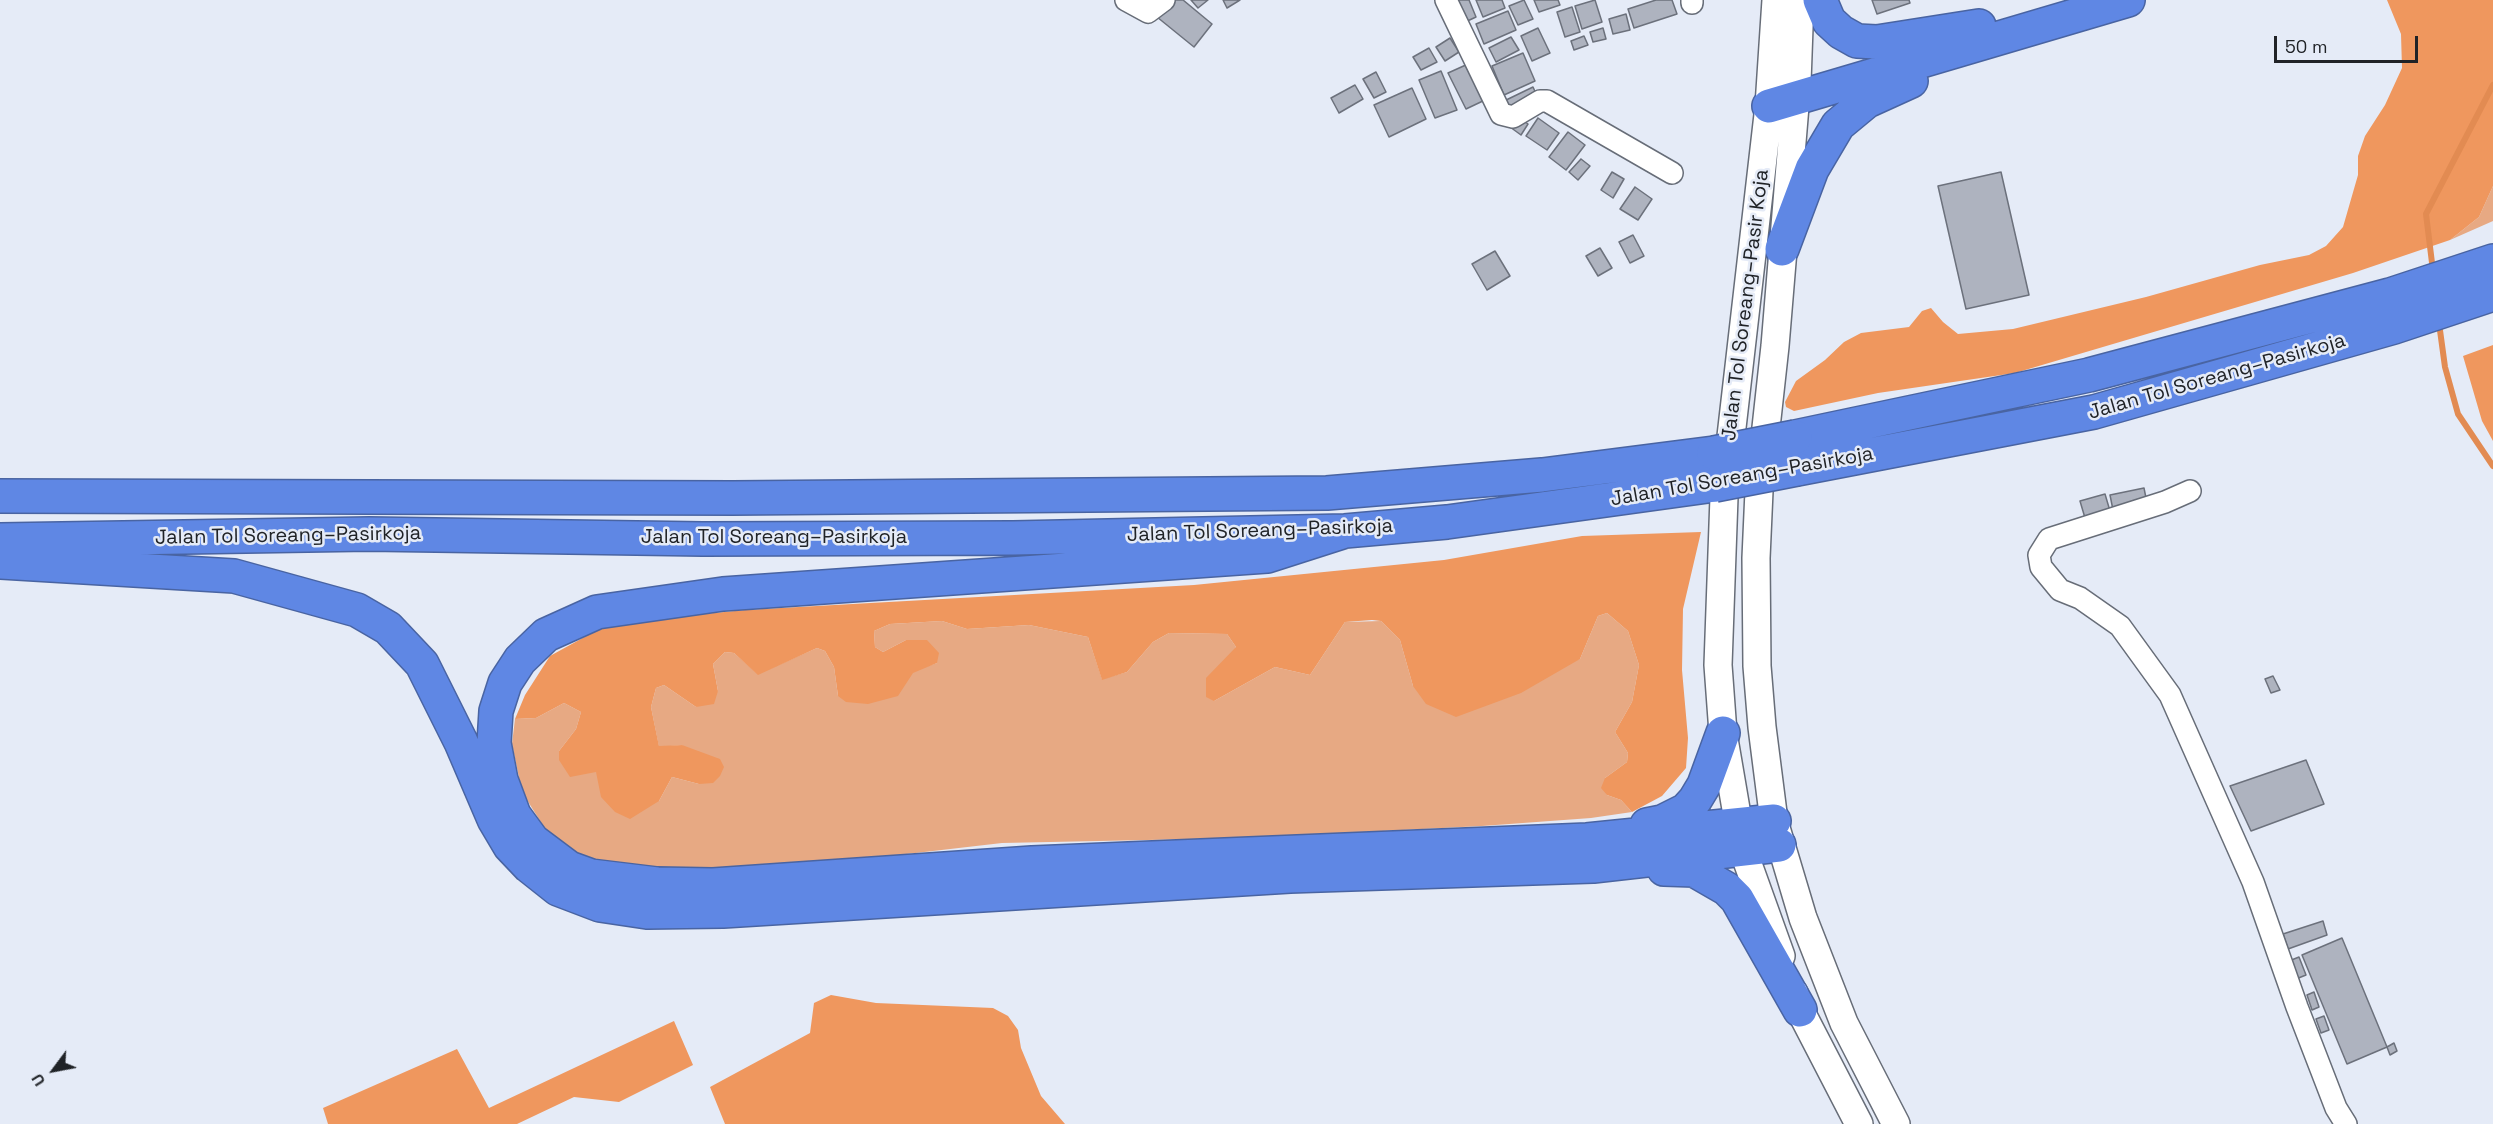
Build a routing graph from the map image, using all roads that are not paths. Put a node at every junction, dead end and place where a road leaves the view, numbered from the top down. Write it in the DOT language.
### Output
graph roads {
  1 [pos="1126,0"];
  2 [pos="1164,0"];
  3 [pos="1446,0"];
  4 [pos="1776,0"];
  5 [pos="1800,0"];
  6 [pos="1820,0"];
  7 [pos="2128,0"];
  8 [pos="2056,12"];
  9 [pos="1979,26"];
  10 [pos="1783,94"];
  11 [pos="1672,173"];
  12 [pos="1782,249"];
  13 [pos="2487,270"];
  14 [pos="1714,469"];
  15 [pos="2190,491"];
  16 [pos="0,496"];
  17 [pos="1345,531"];
  18 [pos="0,540"];
  19 [pos="0,562"];
  20 [pos="1723,733"];
  21 [pos="1776,833"];
  22 [pos="1741,838"];
  23 [pos="1590,853"];
  24 [pos="1800,1010"];
  25 [pos="1859,1124"];
  26 [pos="1896,1124"];
  27 [pos="2346,1124"];
  1 -- 2 [label="street"];
  3 -- 11 [label="street"];
  4 -- 10 [label="street, Jalan Tol Soreang–Pasir Koja"];
  5 -- 10 [label="street, Jalan Tol Soreang–Pasir Koja"];
  6 -- 9 [label="highway"];
  7 -- 8 [label="highway"];
  8 -- 9 [label="highway"];
  8 -- 10 [label="highway"];
  8 -- 12 [label="highway"];
  9 -- 10 [label="highway"];
  10 -- 12 [label="street, Jalan Tol Soreang–Pasir Koja"];
  10 -- 20 [label="street, Jalan Tol Soreang–Pasir Koja"];
  12 -- 21 [label="street, Jalan Tol Soreang–Pasir Koja"];
  13 -- 14 [label="highway, Jalan Tol Soreang–Pasirkoja, bridge"];
  13 -- 14 [label="highway, Jalan Tol Soreang–Pasirkoja, bridge"];
  14 -- 16 [label="highway, Jalan Tol Soreang–Pasirkoja"];
  14 -- 17 [label="highway, Jalan Tol Soreang–Pasirkoja"];
  15 -- 27 [label="street"];
  17 -- 18 [label="highway, Jalan Tol Soreang–Pasirkoja"];
  17 -- 23 [label="highway"];
  19 -- 23 [label="highway"];
  20 -- 22 [label="street, Jalan Tol Soreang–Pasir Koja"];
  20 -- 23 [label="highway"];
  21 -- 22 [label="highway"];
  21 -- 26 [label="street, Jalan Tol Soreang–Pasir Koja"];
  22 -- 23 [label="highway"];
  22 -- 24 [label="street, Jalan Tol Soreang–Pasir Koja"];
  23 -- 24 [label="highway"];
  24 -- 25 [label="street, Jalan Tol Soreang–Pasir Koja"];
}
